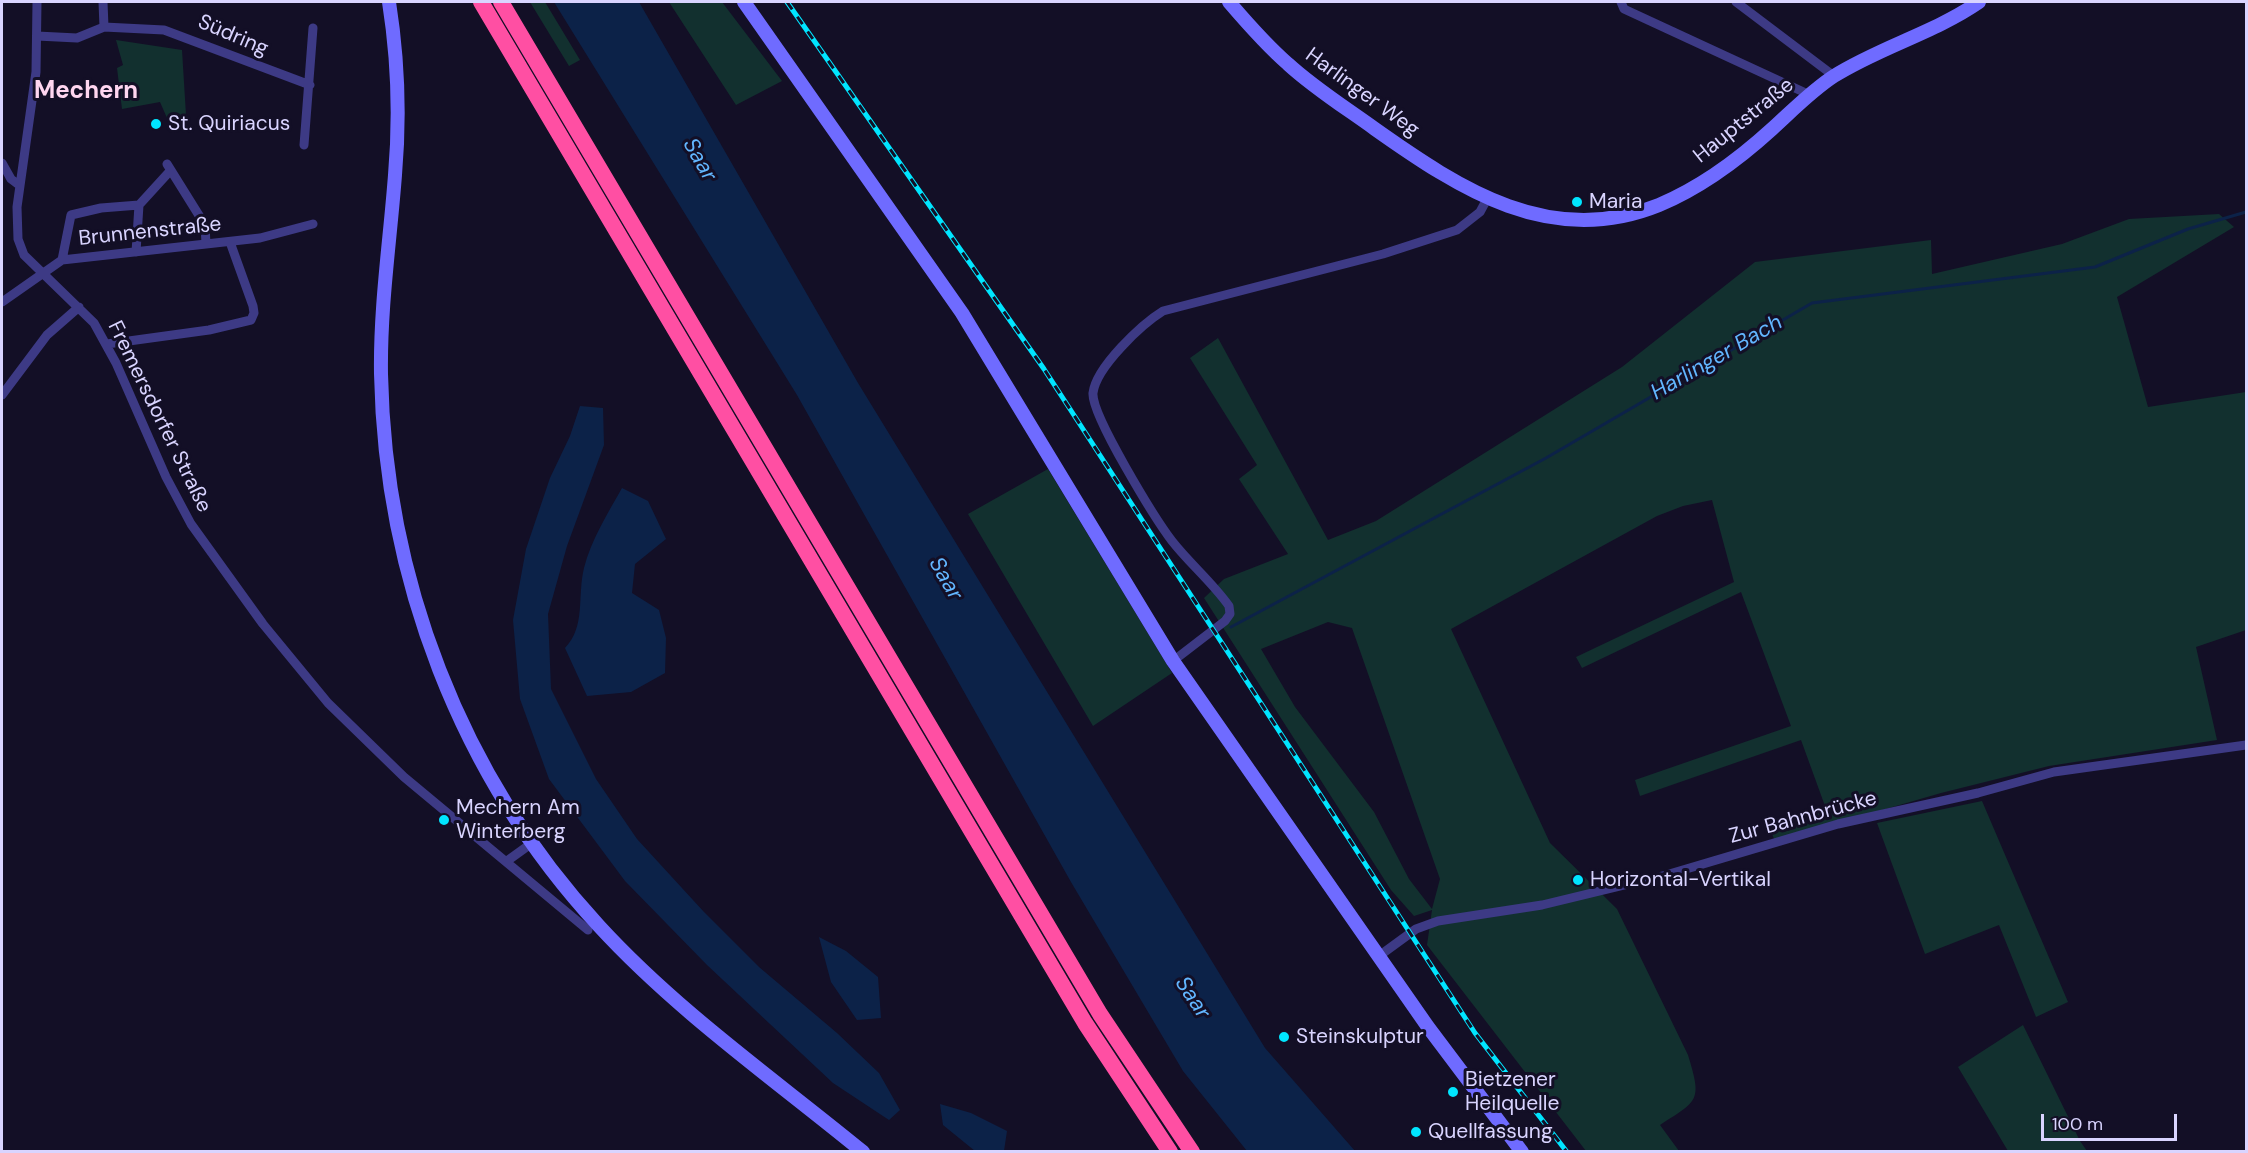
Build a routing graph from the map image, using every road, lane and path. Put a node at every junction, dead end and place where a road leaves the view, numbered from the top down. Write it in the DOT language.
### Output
graph roads {
  1 [pos="38,2"];
  2 [pos="104,2"];
  3 [pos="481,2"];
  4 [pos="501,2"];
  5 [pos="744,2"];
  6 [pos="1229,2"];
  7 [pos="1621,2"];
  8 [pos="1736,2"];
  9 [pos="1979,2"];
  10 [pos="390,8"];
  11 [pos="104,27"];
  12 [pos="313,28"];
  13 [pos="37,36"];
  14 [pos="1834,76"];
  15 [pos="310,85"];
  16 [pos="1810,94"];
  17 [pos="304,145"];
  18 [pos="2,163"];
  19 [pos="19,185"];
  20 [pos="1487,199"];
  21 [pos="139,205"];
  22 [pos="313,224"];
  23 [pos="230,242"];
  24 [pos="206,244"];
  25 [pos="136,252"];
  26 [pos="62,260"];
  27 [pos="42,273"];
  28 [pos="2,302"];
  29 [pos="79,307"];
  30 [pos="106,344"];
  31 [pos="2,395"];
  32 [pos="1173,661"];
  33 [pos="2247,745"];
  34 [pos="532,843"];
  35 [pos="507,861"];
  36 [pos="588,930"];
  37 [pos="1379,956"];
  38 [pos="863,1152"];
  39 [pos="1170,1152"];
  40 [pos="1192,1152"];
  41 [pos="1522,1152"];
  1 -- 13 [label="street, Fremersdorfer Straße"];
  2 -- 11 [label="street"];
  3 -- 39 [label="highway"];
  4 -- 40 [label="highway"];
  5 -- 32 [label="main road"];
  6 -- 20 [label="main road, Harlinger Weg"];
  7 -- 16 [label="street"];
  8 -- 14 [label="street"];
  9 -- 14 [label="main road, Hauptstraße"];
  10 -- 34 [label="main road"];
  11 -- 13 [label="street, Südring"];
  11 -- 15 [label="street, Südring"];
  12 -- 15 [label="street"];
  13 -- 19 [label="street, Fremersdorfer Straße"];
  14 -- 16 [label="main road, Hauptstraße"];
  15 -- 17 [label="street"];
  16 -- 20 [label="main road, Hauptstraße"];
  18 -- 19 [label="street"];
  19 -- 27 [label="street, Fremersdorfer Straße"];
  20 -- 32 [label="street"];
  21 -- 24 [label="street"];
  21 -- 25 [label="street"];
  21 -- 26 [label="street"];
  22 -- 23 [label="street, Brunnenstraße"];
  23 -- 24 [label="street, Brunnenstraße"];
  23 -- 30 [label="street"];
  24 -- 25 [label="street, Brunnenstraße"];
  25 -- 26 [label="street, Brunnenstraße"];
  26 -- 27 [label="street, Brunnenstraße"];
  27 -- 28 [label="street, Brunnenstraße"];
  27 -- 29 [label="street, Fremersdorfer Straße"];
  29 -- 30 [label="street, Fremersdorfer Straße"];
  29 -- 31 [label="street"];
  30 -- 35 [label="street, Fremersdorfer Straße"];
  32 -- 37 [label="main road"];
  33 -- 37 [label="street, Zur Bahnbrücke"];
  34 -- 35 [label="street"];
  34 -- 38 [label="main road"];
  35 -- 36 [label="street, Fremersdorfer Straße"];
  37 -- 41 [label="main road"];
}
